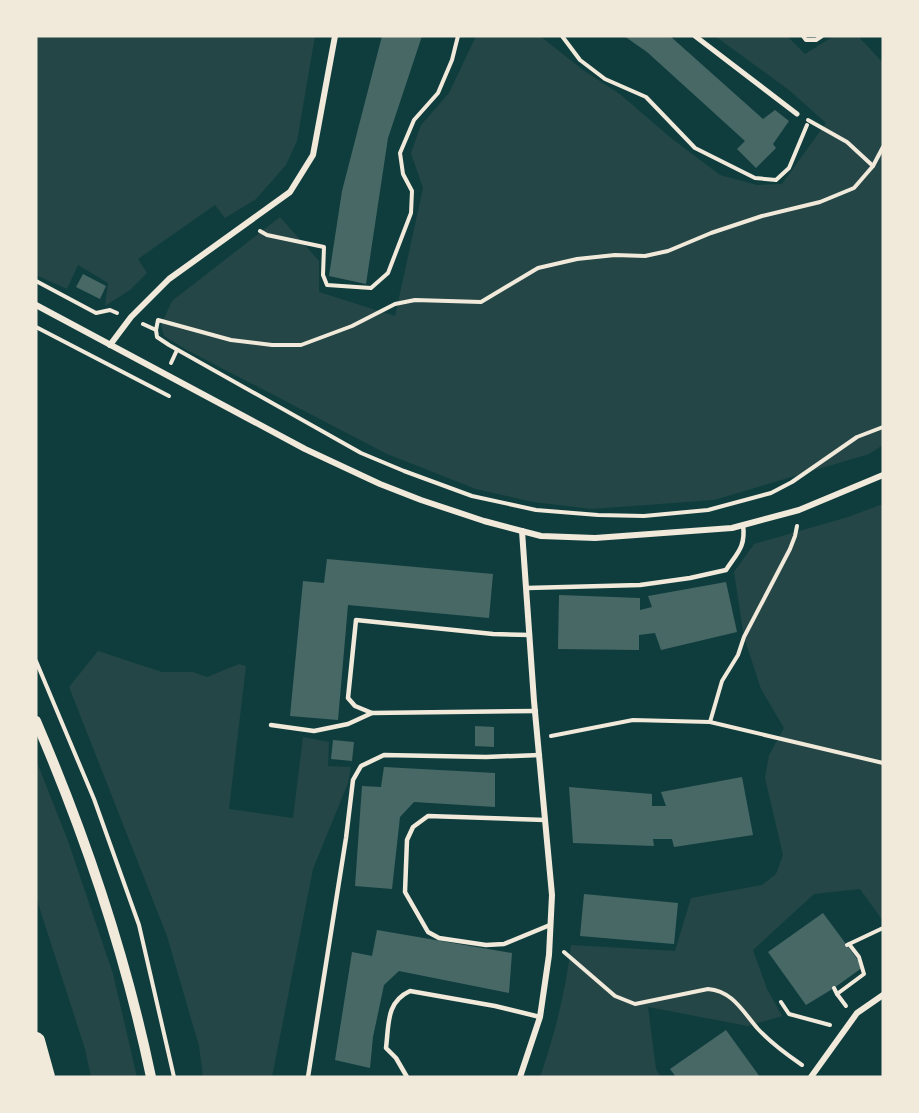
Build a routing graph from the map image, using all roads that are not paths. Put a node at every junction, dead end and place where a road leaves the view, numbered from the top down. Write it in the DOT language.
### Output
graph roads {
  1 [pos="335,36"];
  2 [pos="695,36"];
  3 [pos="797,114"];
  4 [pos="36,305"];
  5 [pos="110,345"];
  6 [pos="883,475"];
  7 [pos="743,525"];
  8 [pos="522,531"];
  9 [pos="527,588"];
  10 [pos="530,635"];
  11 [pos="536,711"];
  12 [pos="372,713"];
  13 [pos="36,721"];
  14 [pos="272,725"];
  15 [pos="540,755"];
  16 [pos="545,820"];
  17 [pos="550,925"];
  18 [pos="883,995"];
  19 [pos="540,1017"];
  20 [pos="36,1041"];
  21 [pos="46,1077"];
  22 [pos="152,1077"];
  23 [pos="308,1077"];
  24 [pos="407,1077"];
  25 [pos="520,1077"];
  26 [pos="811,1077"];
  1 -- 5 [label="street"];
  2 -- 3 [label="street"];
  4 -- 5 [label="street"];
  5 -- 8 [label="street"];
  6 -- 7 [label="street"];
  7 -- 8 [label="street"];
  7 -- 9 [label="lane"];
  8 -- 9 [label="street"];
  9 -- 10 [label="street"];
  10 -- 11 [label="street"];
  10 -- 12 [label="lane"];
  11 -- 12 [label="lane"];
  11 -- 15 [label="street"];
  12 -- 14 [label="lane"];
  13 -- 22 [label="street"];
  15 -- 16 [label="street"];
  15 -- 23 [label="lane"];
  16 -- 17 [label="street"];
  16 -- 17 [label="lane"];
  17 -- 19 [label="street"];
  18 -- 26 [label="street"];
  19 -- 24 [label="lane"];
  19 -- 25 [label="street"];
  20 -- 21 [label="highway"];
}
